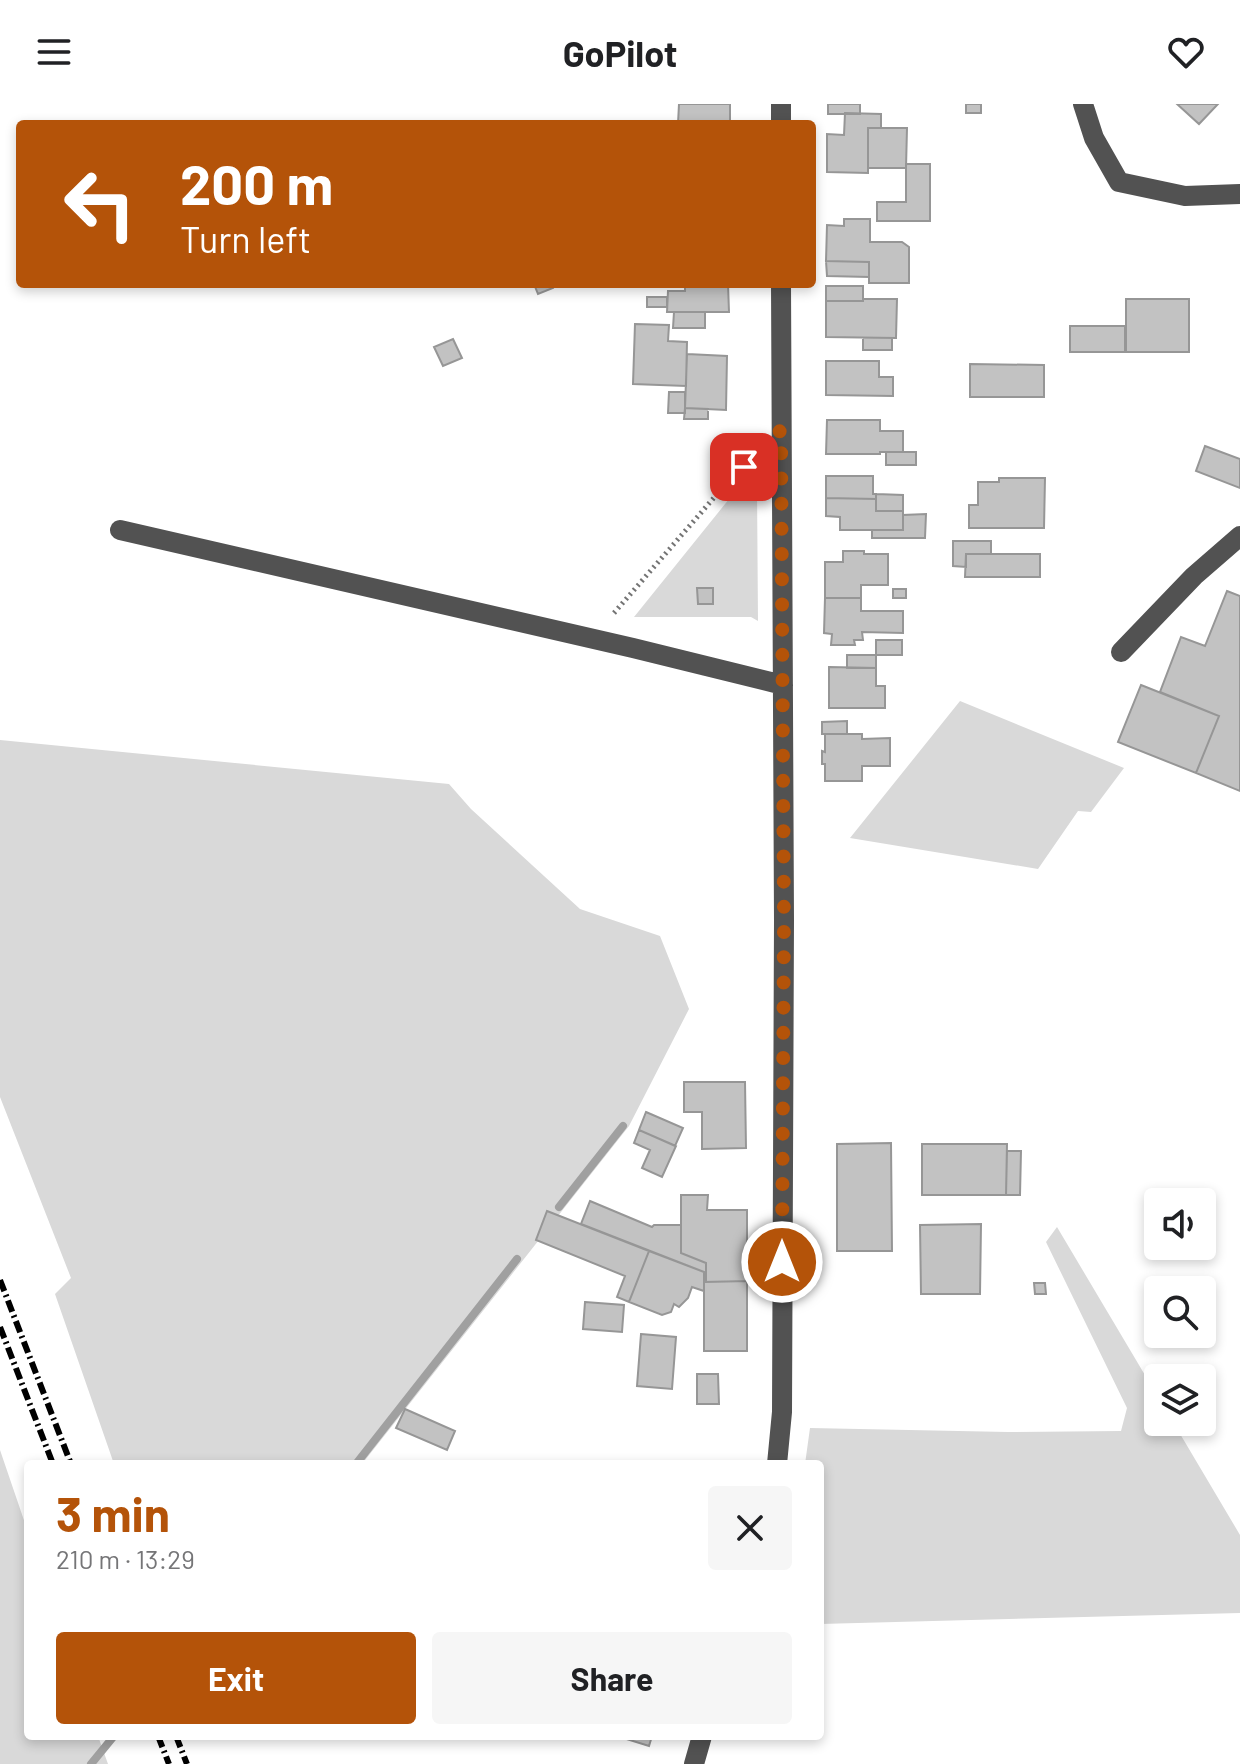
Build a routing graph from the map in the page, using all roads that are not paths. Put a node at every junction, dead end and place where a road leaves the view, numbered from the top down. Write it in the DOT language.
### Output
graph roads {
  1 [pos="1083,104"];
  2 [pos="1240,194"];
  3 [pos="781,288"];
  4 [pos="120,530"];
  5 [pos="1240,536"];
  6 [pos="1121,652"];
  7 [pos="783,685"];
  8 [pos="777,1460"];
  9 [pos="701,1740"];
  10 [pos="694,1764"];
  1 -- 2 [label="street"];
  3 -- 7 [label="street"];
  4 -- 7 [label="street"];
  5 -- 6 [label="street"];
  7 -- 8 [label="street"];
  9 -- 10 [label="street"];
}
